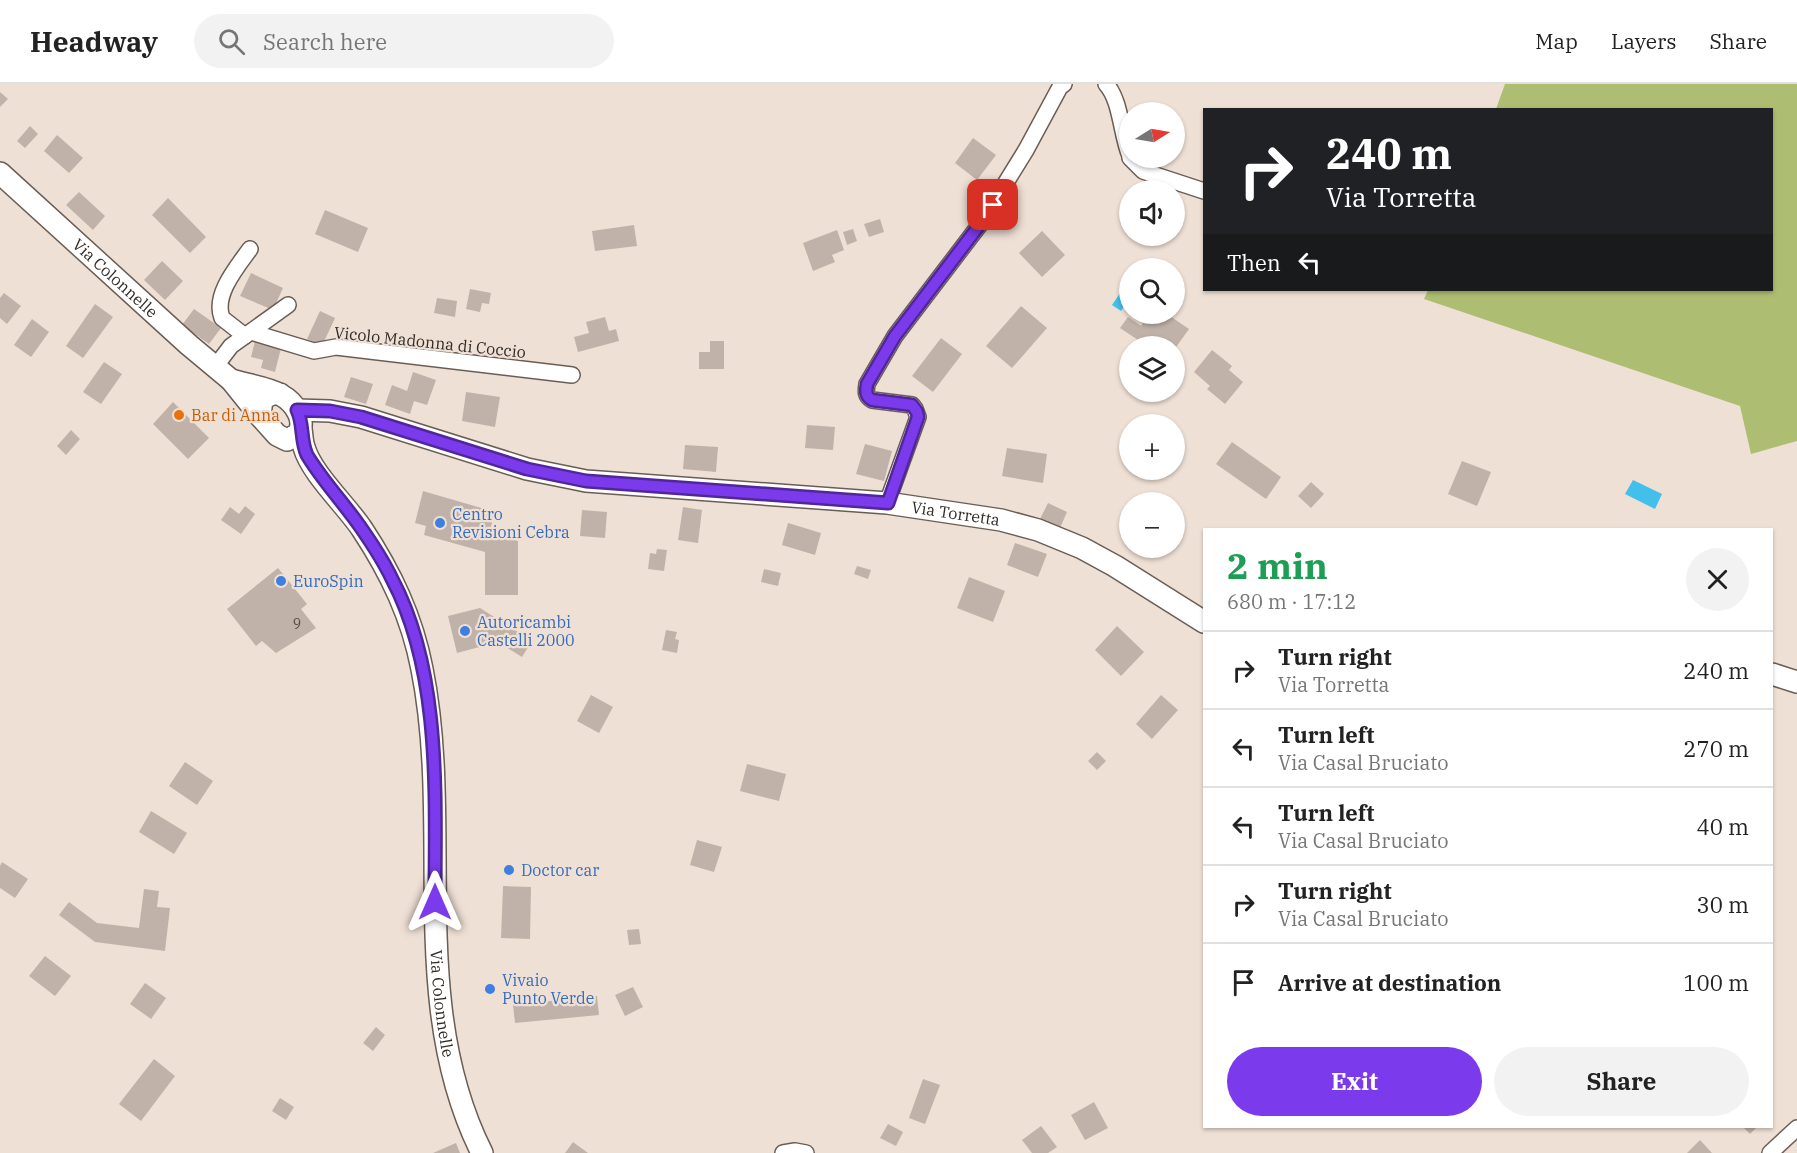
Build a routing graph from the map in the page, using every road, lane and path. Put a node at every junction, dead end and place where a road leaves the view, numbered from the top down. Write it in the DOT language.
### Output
graph roads {
  1 [pos="1064,84"];
  2 [pos="1106,84"];
  3 [pos="1119,117"];
  4 [pos="1140,168"];
  5 [pos="0,173"];
  6 [pos="1203,191"];
  7 [pos="250,249"];
  8 [pos="288,305"];
  9 [pos="248,334"];
  10 [pos="223,374"];
  11 [pos="572,375"];
  12 [pos="280,394"];
  13 [pos="261,416"];
  14 [pos="297,432"];
  15 [pos="888,503"];
  16 [pos="1203,621"];
  17 [pos="1773,674"];
  18 [pos="1797,682"];
  19 [pos="1797,1128"];
  20 [pos="482,1153"];
  21 [pos="783,1153"];
  22 [pos="806,1153"];
  23 [pos="1770,1153"];
  1 -- 15 [label="street"];
  2 -- 3 [label="street"];
  4 -- 6 [label="street"];
  5 -- 10 [label="main road, Via Colonnelle"];
  7 -- 9 [label="street, Vicolo Madonna di Coccio"];
  8 -- 9 [label="street"];
  9 -- 10 [label="street"];
  9 -- 11 [label="street, Vicolo Madonna di Coccio"];
  10 -- 12 [label="main road, Via Colonnelle"];
  10 -- 13 [label="main road, Via Colonnelle"];
  12 -- 13 [label="main road"];
  12 -- 14 [label="main road, Via Colonnelle"];
  13 -- 14 [label="main road, Via Colonnelle"];
  14 -- 15 [label="main road, Via Torretta"];
  14 -- 20 [label="main road, Via Colonnelle"];
  15 -- 16 [label="main road, Via Torretta"];
  17 -- 18 [label="main road"];
  19 -- 23 [label="street"];
  21 -- 22 [label="street"];
}
